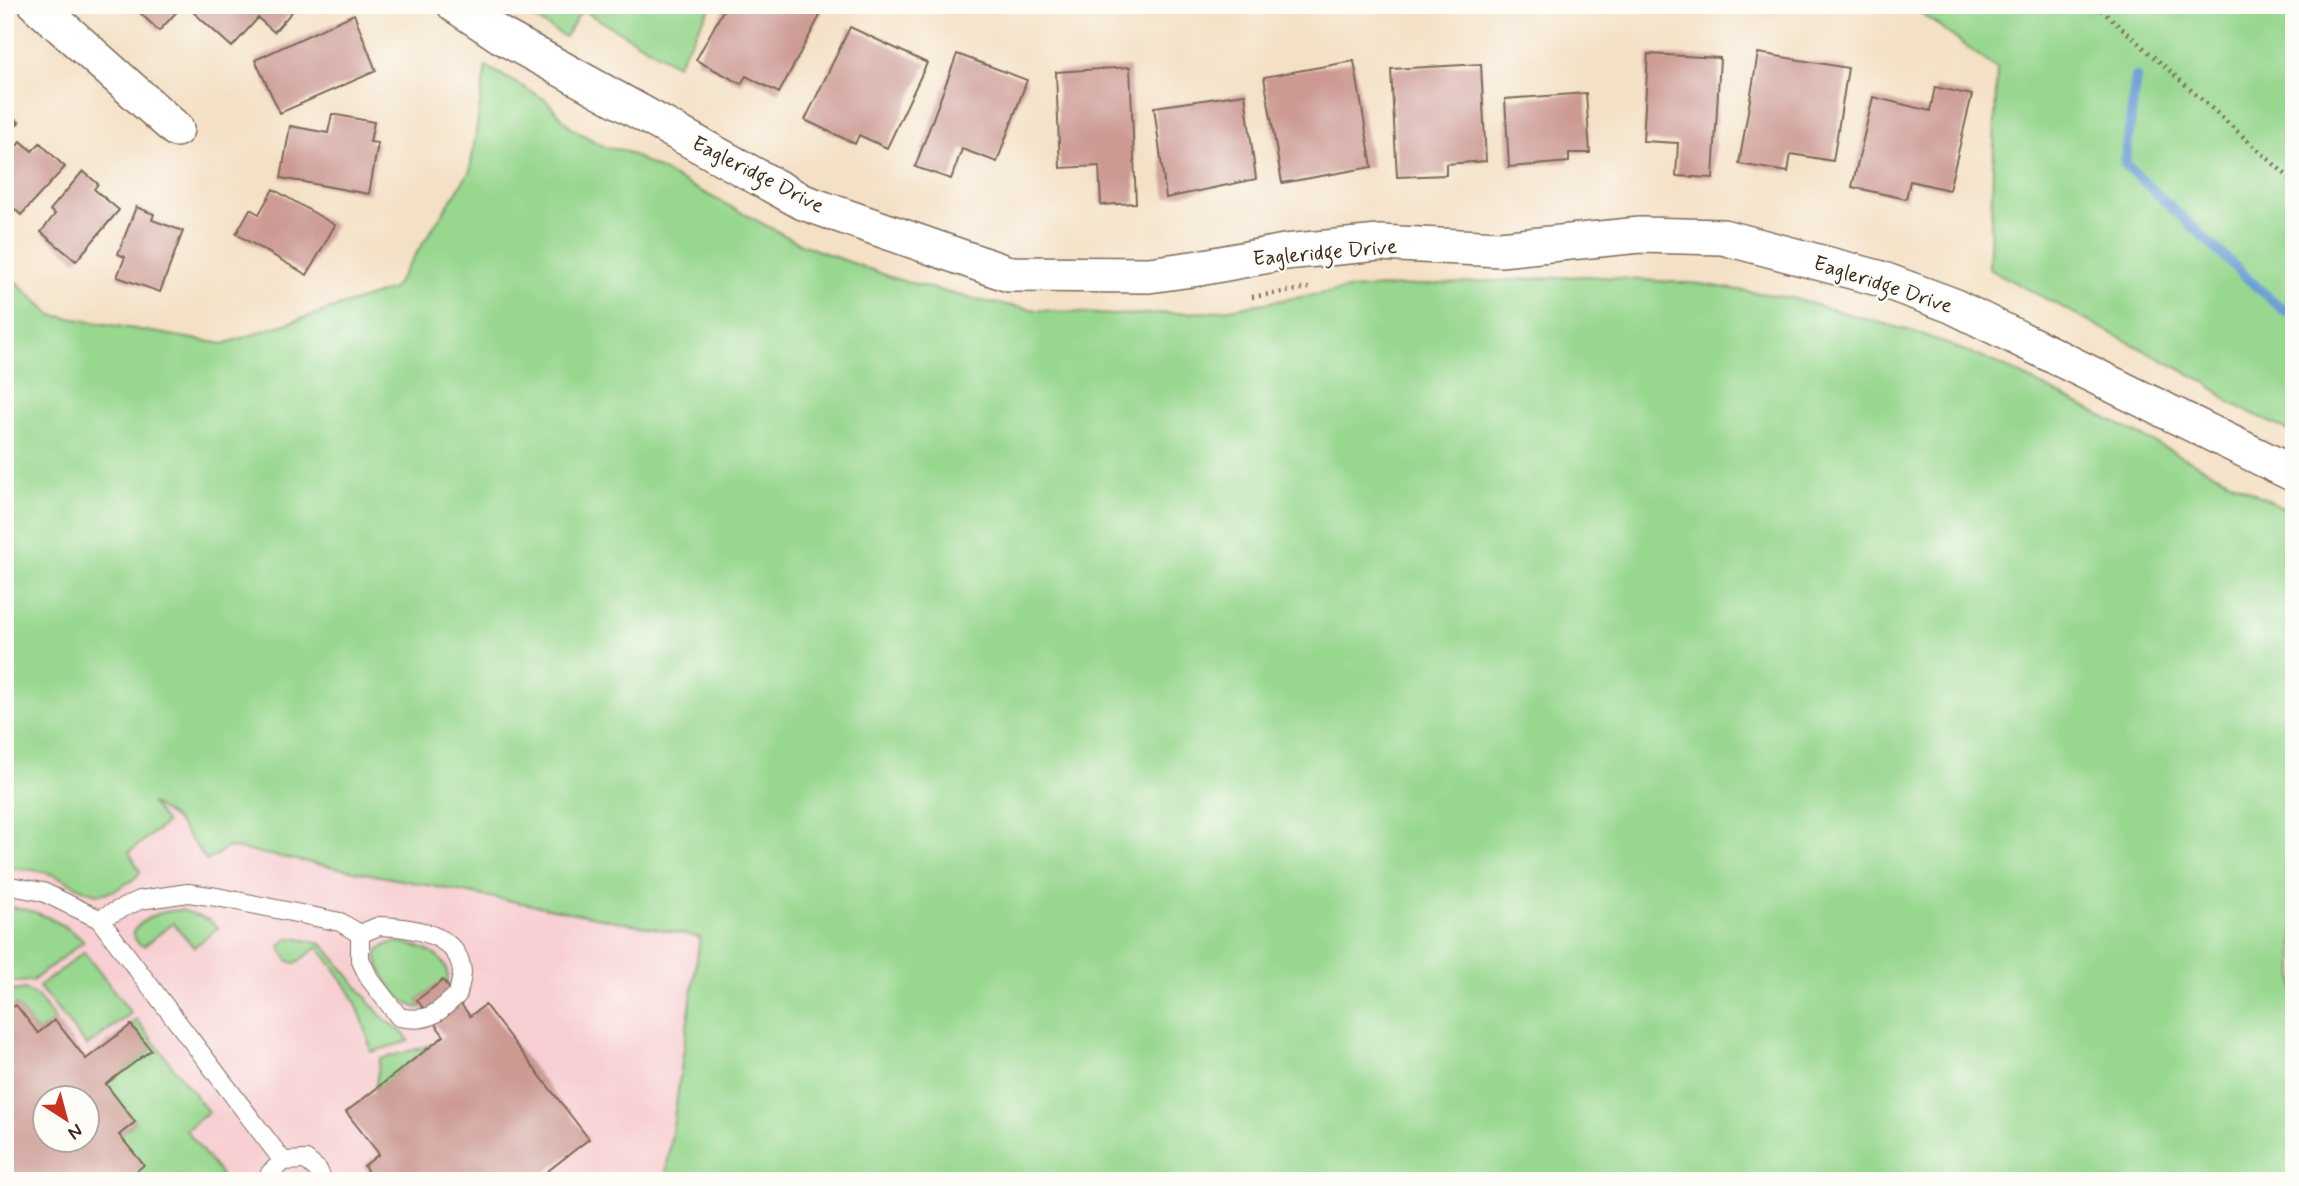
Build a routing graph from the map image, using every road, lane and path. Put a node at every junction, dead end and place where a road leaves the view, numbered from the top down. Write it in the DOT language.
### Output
graph roads {
  1 [pos="37,5"];
  2 [pos="456,5"];
  3 [pos="2096,5"];
  4 [pos="176,129"];
  5 [pos="2294,182"];
  6 [pos="2294,474"];
  7 [pos="5,885"];
  8 [pos="99,919"];
  9 [pos="360,934"];
  10 [pos="283,1161"];
  11 [pos="268,1181"];
  12 [pos="323,1181"];
  1 -- 4 [label="street"];
  2 -- 6 [label="street, Eagleridge Drive"];
  3 -- 5 [label="path"];
  7 -- 8 [label="lane"];
  8 -- 9 [label="lane"];
  8 -- 10 [label="lane"];
  9 -- 9 [label="lane"];
  10 -- 11 [label="lane"];
  10 -- 12 [label="lane"];
}
